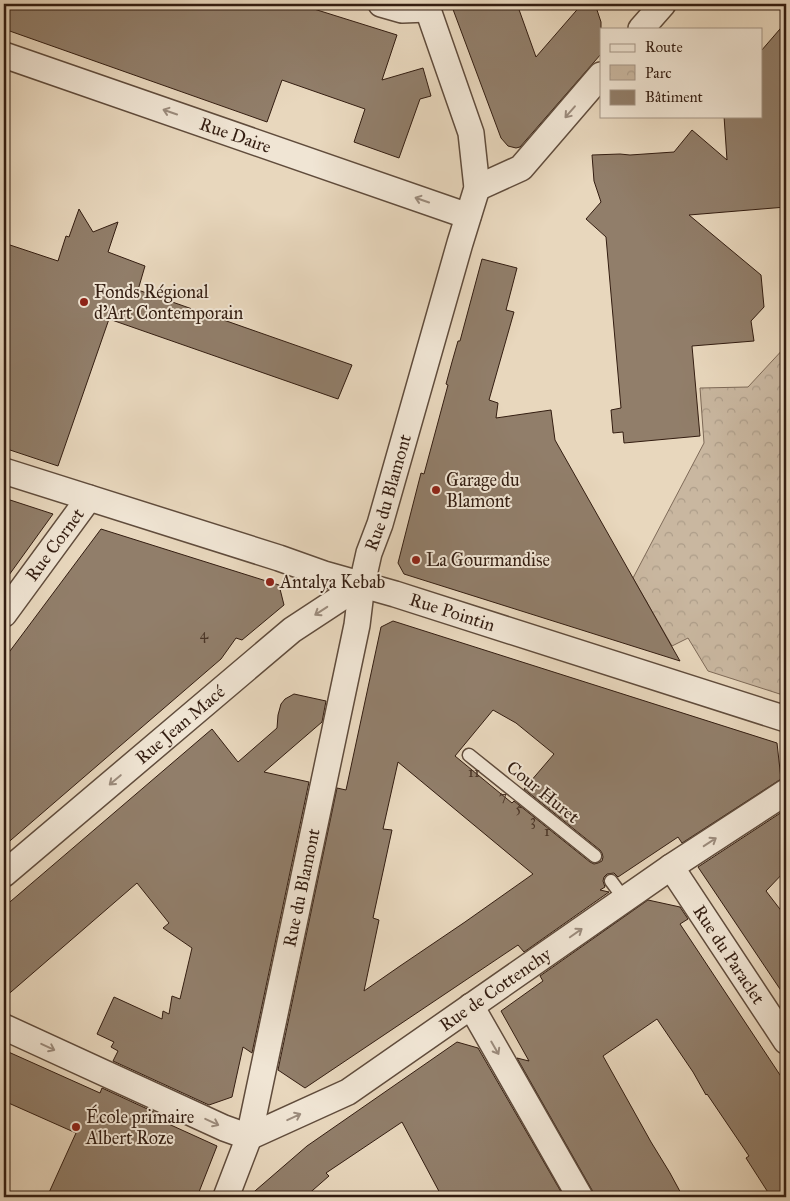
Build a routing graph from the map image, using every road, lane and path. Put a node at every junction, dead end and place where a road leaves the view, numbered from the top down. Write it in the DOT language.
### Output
graph roads {
  1 [pos="380,4"];
  2 [pos="663,4"];
  3 [pos="427,6"];
  4 [pos="642,28"];
  5 [pos="4,55"];
  6 [pos="600,76"];
  7 [pos="477,188"];
  8 [pos="468,216"];
  9 [pos="4,471"];
  10 [pos="88,498"];
  11 [pos="362,584"];
  12 [pos="4,614"];
  13 [pos="786,719"];
  14 [pos="469,755"];
  15 [pos="786,792"];
  16 [pos="595,856"];
  17 [pos="671,867"];
  18 [pos="4,874"];
  19 [pos="471,1006"];
  20 [pos="4,1027"];
  21 [pos="786,1041"];
  22 [pos="249,1137"];
  23 [pos="226,1197"];
  24 [pos="580,1197"];
  1 -- 3 [label="street"];
  2 -- 4 [label="street"];
  3 -- 7 [label="street, Rue du Blamont"];
  8 -- 5 [label="street, Rue Daire, one-way"];
  6 -- 7 [label="street, one-way"];
  7 -- 8 [label="street, Rue du Blamont"];
  8 -- 11 [label="street, Rue du Blamont"];
  9 -- 10 [label="street, Rue Pointin"];
  10 -- 11 [label="street, Rue Pointin"];
  10 -- 12 [label="street, Rue Cornet"];
  11 -- 13 [label="street, Rue Pointin"];
  11 -- 18 [label="street, Rue Jean Macé, one-way"];
  11 -- 22 [label="street, Rue du Blamont"];
  14 -- 16 [label="lane, Cour Huret"];
  17 -- 15 [label="street, Rue de Cottenchy, one-way"];
  19 -- 17 [label="street, Rue de Cottenchy, one-way"];
  17 -- 21 [label="street, Rue du Paraclet"];
  22 -- 19 [label="street, Rue de Cottenchy, one-way"];
  19 -- 24 [label="street, one-way"];
  20 -- 22 [label="street, one-way"];
  22 -- 23 [label="street"];
}
